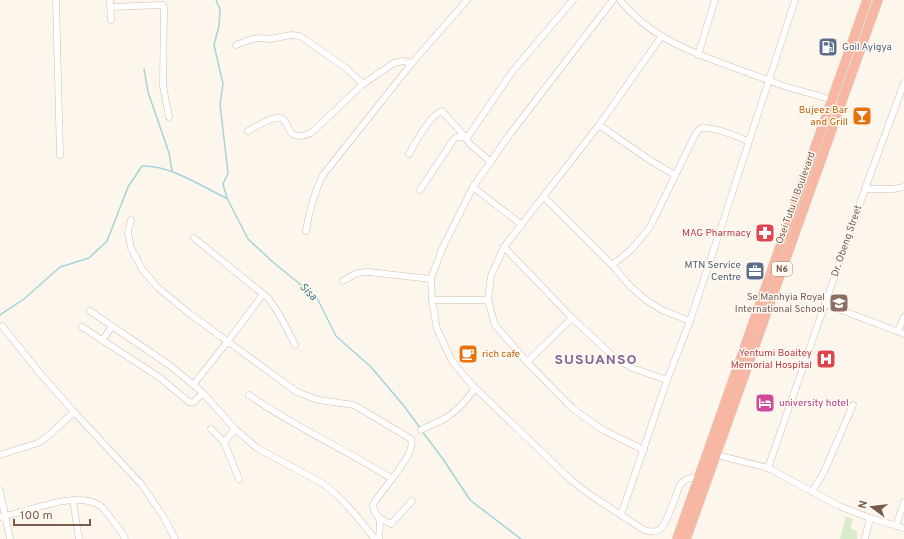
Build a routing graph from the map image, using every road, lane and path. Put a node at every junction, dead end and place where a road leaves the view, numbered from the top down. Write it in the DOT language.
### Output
graph roads {
  1 [pos="56,0"];
  2 [pos="467,0"];
  3 [pos="573,0"];
  4 [pos="613,0"];
  5 [pos="620,0"];
  6 [pos="715,0"];
  7 [pos="795,0"];
  8 [pos="867,0"];
  9 [pos="878,0"];
  10 [pos="110,3"];
  11 [pos="111,20"];
  12 [pos="661,37"];
  13 [pos="236,45"];
  14 [pos="698,55"];
  15 [pos="412,63"];
  16 [pos="769,80"];
  17 [pos="904,83"];
  18 [pos="363,84"];
  19 [pos="837,102"];
  20 [pos="169,117"];
  21 [pos="599,125"];
  22 [pos="248,131"];
  23 [pos="464,137"];
  24 [pos="748,141"];
  25 [pos="409,154"];
  26 [pos="60,155"];
  27 [pos="491,162"];
  28 [pos="674,175"];
  29 [pos="473,187"];
  30 [pos="904,187"];
  31 [pos="865,189"];
  32 [pos="420,190"];
  33 [pos="544,198"];
  34 [pos="131,220"];
  35 [pos="522,225"];
  36 [pos="306,231"];
  37 [pos="194,238"];
  38 [pos="504,247"];
  39 [pos="612,265"];
  40 [pos="431,279"];
  41 [pos="343,281"];
  42 [pos="264,294"];
  43 [pos="432,300"];
  44 [pos="488,300"];
  45 [pos="825,304"];
  46 [pos="90,311"];
  47 [pos="904,317"];
  48 [pos="572,318"];
  49 [pos="690,321"];
  50 [pos="2,326"];
  51 [pos="82,327"];
  52 [pos="112,327"];
  53 [pos="901,333"];
  54 [pos="102,340"];
  55 [pos="228,341"];
  56 [pos="295,345"];
  57 [pos="528,362"];
  58 [pos="667,380"];
  59 [pos="193,385"];
  60 [pos="475,388"];
  61 [pos="203,393"];
  62 [pos="249,395"];
  63 [pos="853,404"];
  64 [pos="74,412"];
  65 [pos="212,429"];
  66 [pos="236,429"];
  67 [pos="421,430"];
  68 [pos="224,442"];
  69 [pos="644,450"];
  70 [pos="708,452"];
  71 [pos="0,455"];
  72 [pos="717,455"];
  73 [pos="768,468"];
  74 [pos="699,477"];
  75 [pos="239,479"];
  76 [pos="392,479"];
  77 [pos="0,491"];
  78 [pos="812,492"];
  79 [pos="73,500"];
  80 [pos="412,501"];
  81 [pos="904,502"];
  82 [pos="621,515"];
  83 [pos="3,517"];
  84 [pos="379,518"];
  85 [pos="870,518"];
  86 [pos="896,526"];
  87 [pos="904,528"];
  88 [pos="10,539"];
  89 [pos="78,539"];
  90 [pos="125,539"];
  91 [pos="175,539"];
  92 [pos="376,539"];
  93 [pos="379,539"];
  94 [pos="677,539"];
  95 [pos="686,539"];
  96 [pos="865,539"];
  1 -- 26 [label="street"];
  2 -- 15 [label="street"];
  3 -- 23 [label="street"];
  4 -- 27 [label="street"];
  5 -- 12 [label="street"];
  6 -- 14 [label="street"];
  7 -- 16 [label="street"];
  8 -- 19 [label="highway, Osei Tutu II Boulevard / N6"];
  9 -- 19 [label="highway, Osei Tutu II Boulevard / N6"];
  10 -- 11 [label="street"];
  10 -- 20 [label="street"];
  12 -- 14 [label="street"];
  12 -- 21 [label="street"];
  13 -- 18 [label="street"];
  14 -- 16 [label="street"];
  15 -- 18 [label="street"];
  15 -- 36 [label="street"];
  16 -- 19 [label="street"];
  16 -- 24 [label="street"];
  17 -- 31 [label="street, Dr. Obeng Street"];
  18 -- 22 [label="street"];
  19 -- 70 [label="highway, Osei Tutu II Boulevard / N6"];
  19 -- 72 [label="highway, Osei Tutu II Boulevard / N6"];
  21 -- 28 [label="street"];
  21 -- 33 [label="street"];
  23 -- 25 [label="street"];
  23 -- 27 [label="street"];
  23 -- 32 [label="street"];
  24 -- 28 [label="street"];
  24 -- 49 [label="street"];
  27 -- 29 [label="street"];
  28 -- 39 [label="street"];
  29 -- 35 [label="street"];
  29 -- 40 [label="street"];
  30 -- 31 [label="street"];
  31 -- 45 [label="street, Dr. Obeng Street"];
  33 -- 35 [label="street"];
  33 -- 39 [label="street"];
  34 -- 55 [label="street"];
  35 -- 38 [label="street"];
  37 -- 42 [label="street"];
  38 -- 44 [label="street"];
  38 -- 48 [label="street"];
  39 -- 49 [label="street"];
  40 -- 41 [label="street"];
  40 -- 43 [label="street"];
  42 -- 55 [label="street"];
  42 -- 56 [label="street"];
  43 -- 44 [label="street"];
  43 -- 60 [label="street"];
  44 -- 57 [label="street"];
  45 -- 53 [label="street"];
  45 -- 73 [label="street, Dr. Obeng Street"];
  46 -- 52 [label="street"];
  47 -- 53 [label="street"];
  48 -- 57 [label="street"];
  48 -- 58 [label="street"];
  49 -- 58 [label="street"];
  50 -- 64 [label="street"];
  51 -- 54 [label="street"];
  52 -- 54 [label="street"];
  52 -- 59 [label="street"];
  54 -- 61 [label="street"];
  55 -- 59 [label="street"];
  55 -- 76 [label="street"];
  57 -- 69 [label="street"];
  58 -- 69 [label="street"];
  59 -- 61 [label="street"];
  60 -- 67 [label="street"];
  60 -- 82 [label="street"];
  61 -- 66 [label="street"];
  62 -- 76 [label="street"];
  63 -- 78 [label="street"];
  64 -- 71 [label="street"];
  64 -- 91 [label="street"];
  65 -- 68 [label="street"];
  66 -- 68 [label="street"];
  66 -- 92 [label="street"];
  68 -- 75 [label="street"];
  69 -- 82 [label="street"];
  70 -- 72 [label="street"];
  70 -- 74 [label="highway, Osei Tutu II Boulevard / N6"];
  72 -- 73 [label="street"];
  72 -- 95 [label="highway, Osei Tutu II Boulevard / N6"];
  73 -- 78 [label="street"];
  74 -- 82 [label="street"];
  74 -- 94 [label="highway, Osei Tutu II Boulevard / N6"];
  76 -- 84 [label="street"];
  77 -- 83 [label="street"];
  78 -- 85 [label="street"];
  79 -- 83 [label="street"];
  79 -- 89 [label="street"];
  79 -- 90 [label="street"];
  80 -- 84 [label="street"];
  81 -- 86 [label="street"];
  83 -- 88 [label="street"];
  84 -- 93 [label="street"];
  85 -- 86 [label="street"];
  85 -- 96 [label="street"];
  86 -- 87 [label="street"];
}
